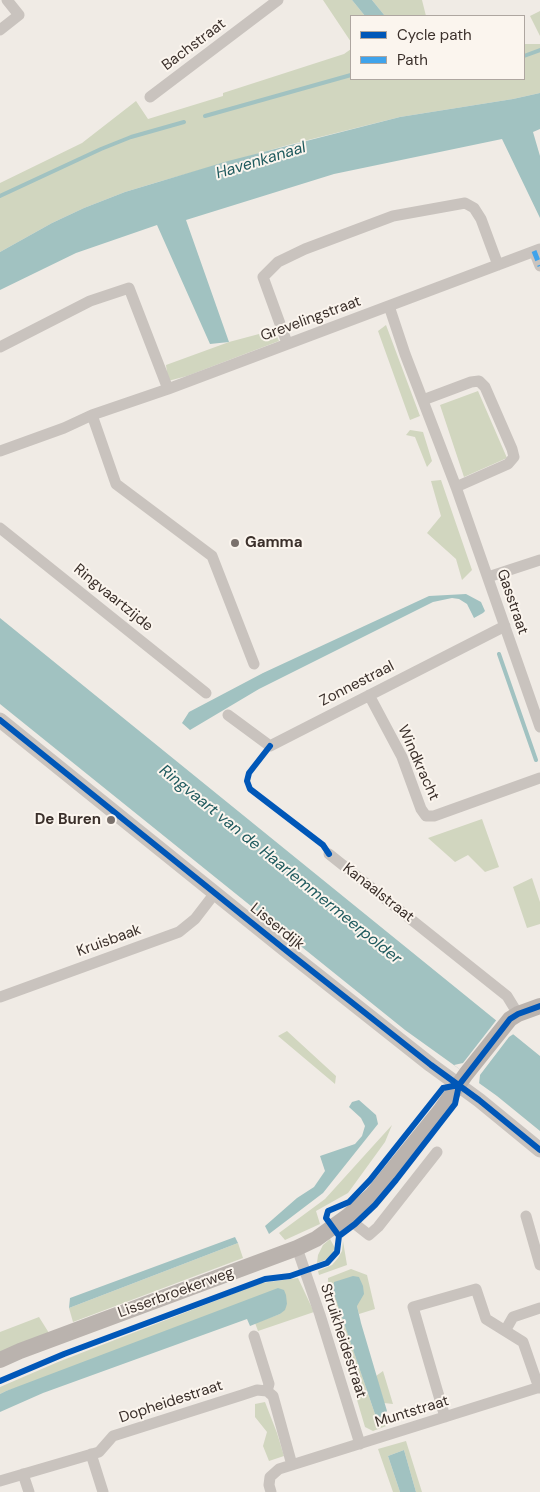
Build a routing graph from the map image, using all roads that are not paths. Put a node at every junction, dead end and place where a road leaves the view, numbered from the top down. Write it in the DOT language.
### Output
graph roads {
  1 [pos="7,0"];
  2 [pos="278,0"];
  3 [pos="0,30"];
  4 [pos="150,97"];
  5 [pos="537,250"];
  6 [pos="498,265"];
  7 [pos="540,266"];
  8 [pos="389,306"];
  9 [pos="287,343"];
  10 [pos="0,347"];
  11 [pos="168,389"];
  12 [pos="423,400"];
  13 [pos="92,415"];
  14 [pos="0,451"];
  15 [pos="456,487"];
  16 [pos="0,528"];
  17 [pos="540,560"];
  18 [pos="488,577"];
  19 [pos="505,626"];
  20 [pos="254,664"];
  21 [pos="206,693"];
  22 [pos="369,695"];
  23 [pos="228,715"];
  24 [pos="0,720"];
  25 [pos="540,727"];
  26 [pos="540,778"];
  27 [pos="329,854"];
  28 [pos="215,893"];
  29 [pos="0,997"];
  30 [pos="540,1006"];
  31 [pos="518,1014"];
  32 [pos="463,1080"];
  33 [pos="540,1150"];
  34 [pos="437,1152"];
  35 [pos="348,1216"];
  36 [pos="526,1216"];
  37 [pos="297,1248"];
  38 [pos="540,1265"];
  39 [pos="540,1308"];
  40 [pos="505,1331"];
  41 [pos="254,1336"];
  42 [pos="0,1360"];
  43 [pos="539,1387"];
  44 [pos="267,1391"];
  45 [pos="445,1417"];
  46 [pos="360,1444"];
  47 [pos="91,1454"];
  48 [pos="292,1465"];
  49 [pos="23,1474"];
  50 [pos="0,1481"];
  51 [pos="29,1492"];
  52 [pos="103,1492"];
  53 [pos="271,1492"];
  1 -- 3 [label="street"];
  2 -- 4 [label="street, Bachstraat"];
  5 -- 6 [label="street, Grevelingstraat"];
  5 -- 7 [label="street"];
  6 -- 8 [label="street, Grevelingstraat"];
  6 -- 9 [label="street"];
  8 -- 9 [label="street, Grevelingstraat"];
  8 -- 12 [label="street, Gasstraat"];
  9 -- 11 [label="street, Grevelingstraat"];
  10 -- 11 [label="street"];
  11 -- 13 [label="street, Grevelingstraat"];
  12 -- 15 [label="street, Gasstraat"];
  12 -- 15 [label="street"];
  13 -- 14 [label="street, Grevelingstraat"];
  13 -- 20 [label="street"];
  15 -- 18 [label="street, Gasstraat"];
  16 -- 21 [label="street, Ringvaartzijde"];
  17 -- 18 [label="street"];
  18 -- 19 [label="street, Gasstraat"];
  19 -- 22 [label="street, Zonnestraal"];
  19 -- 25 [label="street, Gasstraat"];
  22 -- 23 [label="street, Zonnestraal"];
  22 -- 26 [label="street, Windkracht"];
  24 -- 28 [label="street, Lisserdijk"];
  27 -- 31 [label="street, Kanaalstraat"];
  28 -- 29 [label="street, Kruisbaak"];
  28 -- 32 [label="street, Lisserdijk"];
  30 -- 31 [label="main road"];
  31 -- 32 [label="main road, Lisserbroekerweg"];
  32 -- 33 [label="street, Lisserdijk"];
  32 -- 35 [label="main road, Lisserbroekerweg"];
  34 -- 35 [label="street"];
  35 -- 37 [label="main road, Lisserbroekerweg"];
  36 -- 38 [label="street"];
  37 -- 42 [label="main road, Lisserbroekerweg"];
  37 -- 46 [label="street, Struikheidestraat"];
  39 -- 40 [label="street"];
  40 -- 43 [label="street"];
  40 -- 45 [label="street"];
  41 -- 44 [label="street"];
  43 -- 45 [label="street, Muntstraat"];
  44 -- 47 [label="street, Dopheidestraat"];
  44 -- 48 [label="street"];
  45 -- 46 [label="street, Muntstraat"];
  46 -- 48 [label="street, Muntstraat"];
  47 -- 49 [label="street, Dopheidestraat"];
  47 -- 52 [label="street"];
  48 -- 53 [label="street, Muntstraat"];
  49 -- 50 [label="street, Dopheidestraat"];
  49 -- 51 [label="street"];
}
